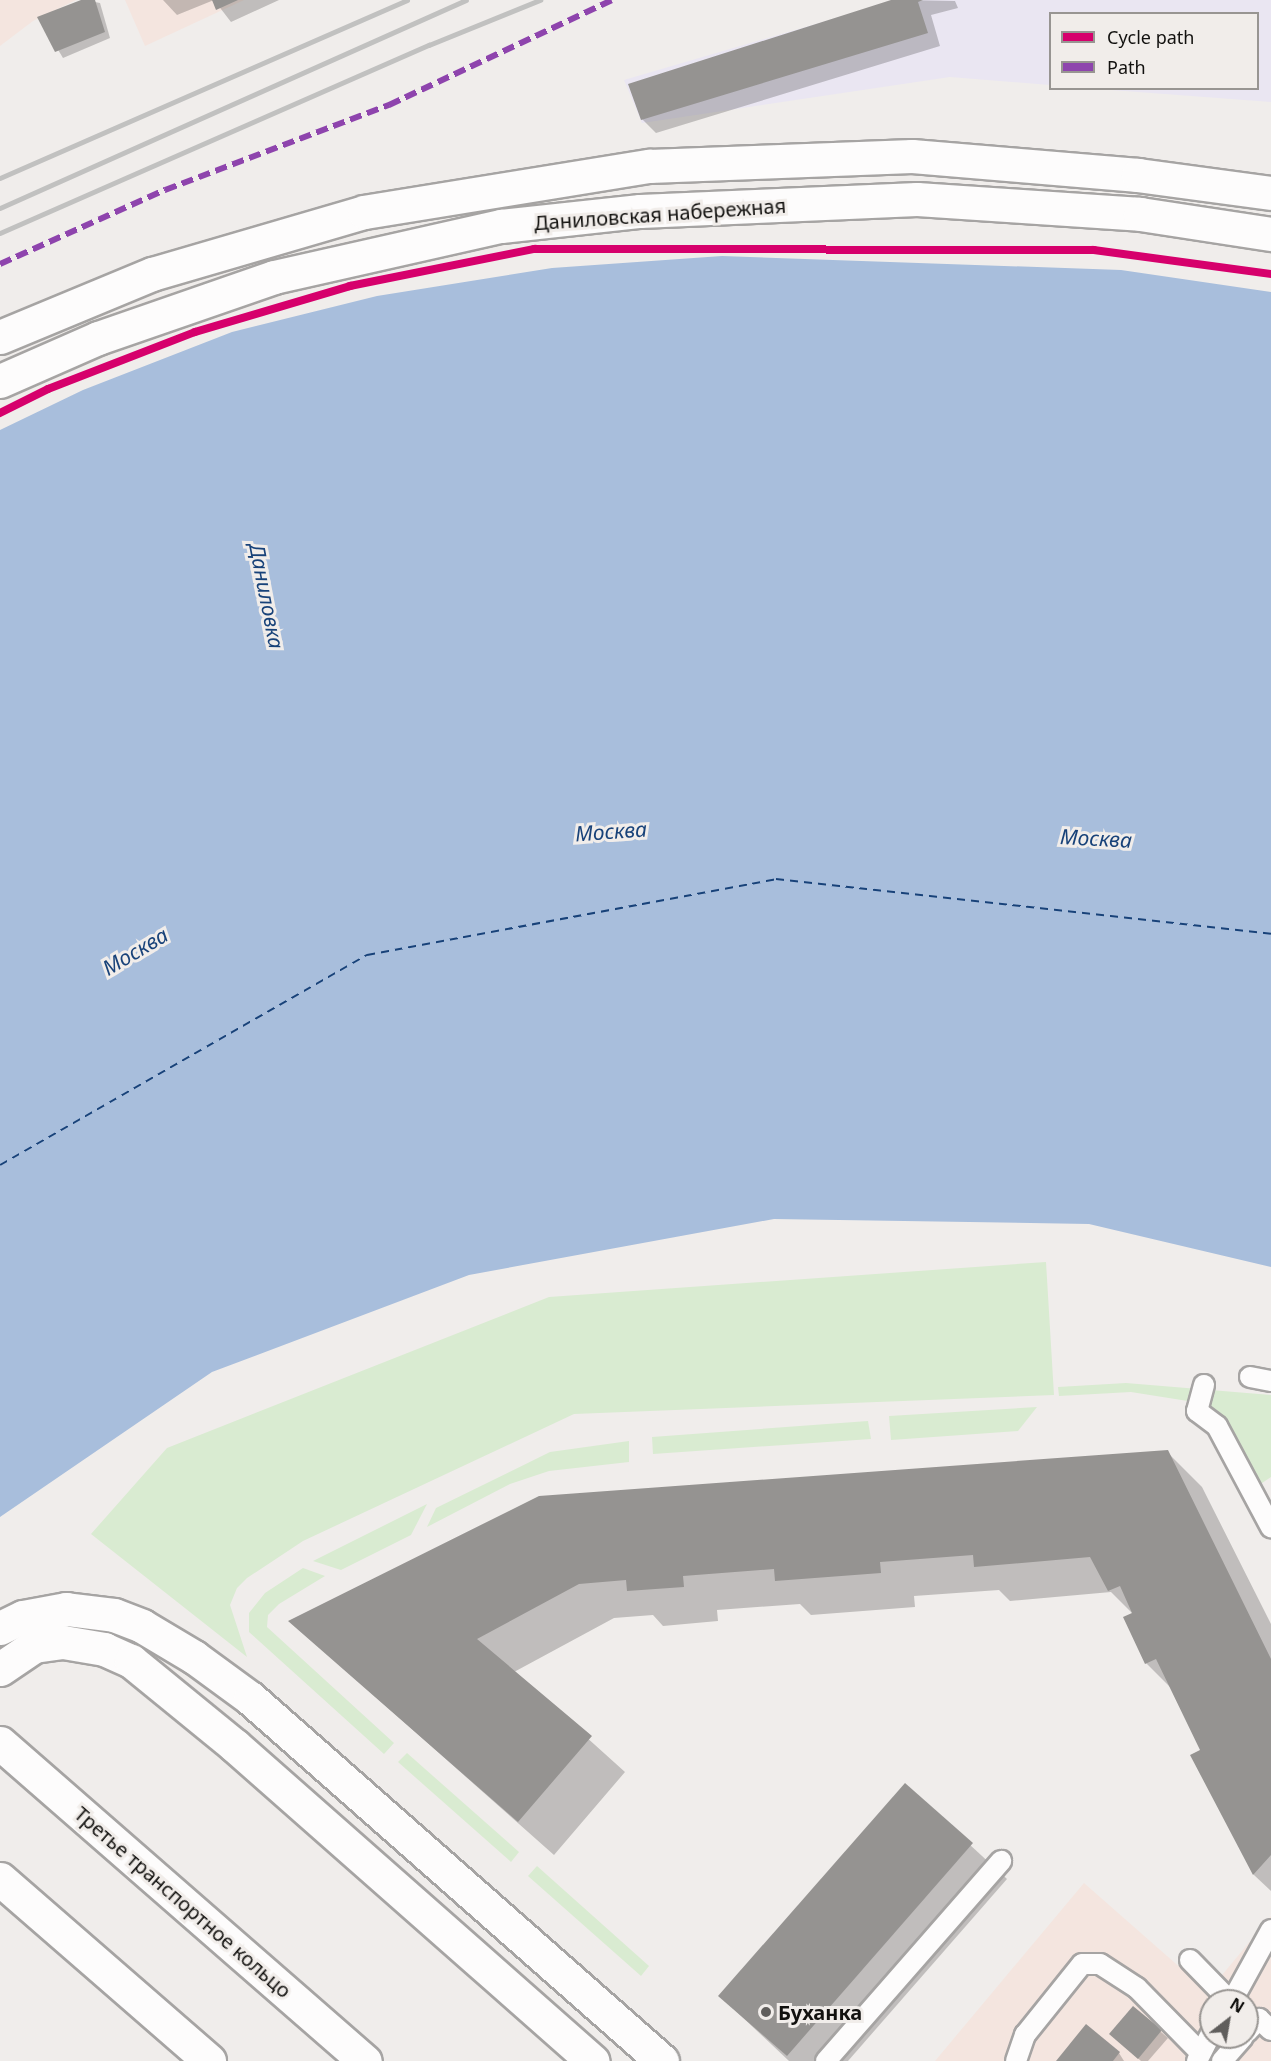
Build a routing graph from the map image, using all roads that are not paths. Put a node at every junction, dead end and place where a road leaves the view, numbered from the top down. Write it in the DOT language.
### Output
graph roads {
  1 [pos="1271,193"];
  2 [pos="1271,234"];
  3 [pos="0,337"];
  4 [pos="0,381"];
  5 [pos="1250,1377"];
  6 [pos="1271,1381"];
  7 [pos="1204,1385"];
  8 [pos="1271,1527"];
  9 [pos="0,1628"];
  10 [pos="0,1669"];
  11 [pos="0,1743"];
  12 [pos="1001,1861"];
  13 [pos="0,1879"];
  14 [pos="1271,1930"];
  15 [pos="1190,1960"];
  16 [pos="1220,1989"];
  17 [pos="1239,1989"];
  18 [pos="1232,2049"];
  19 [pos="1199,2056"];
  20 [pos="210,2061"];
  21 [pos="365,2061"];
  22 [pos="593,2061"];
  23 [pos="662,2061"];
  24 [pos="826,2061"];
  25 [pos="1016,2061"];
  26 [pos="1222,2061"];
  1 -- 3 [label="main road, Даниловская набережная"];
  2 -- 4 [label="main road, Даниловская набережная"];
  5 -- 6 [label="lane"];
  7 -- 8 [label="lane"];
  9 -- 23 [label="main road"];
  10 -- 22 [label="main road"];
  11 -- 21 [label="main road, Третье транспортное кольцо"];
  12 -- 24 [label="lane"];
  13 -- 20 [label="main road"];
  14 -- 17 [label="lane"];
  15 -- 16 [label="lane"];
  18 -- 26 [label="lane"];
  19 -- 25 [label="lane"];
}
